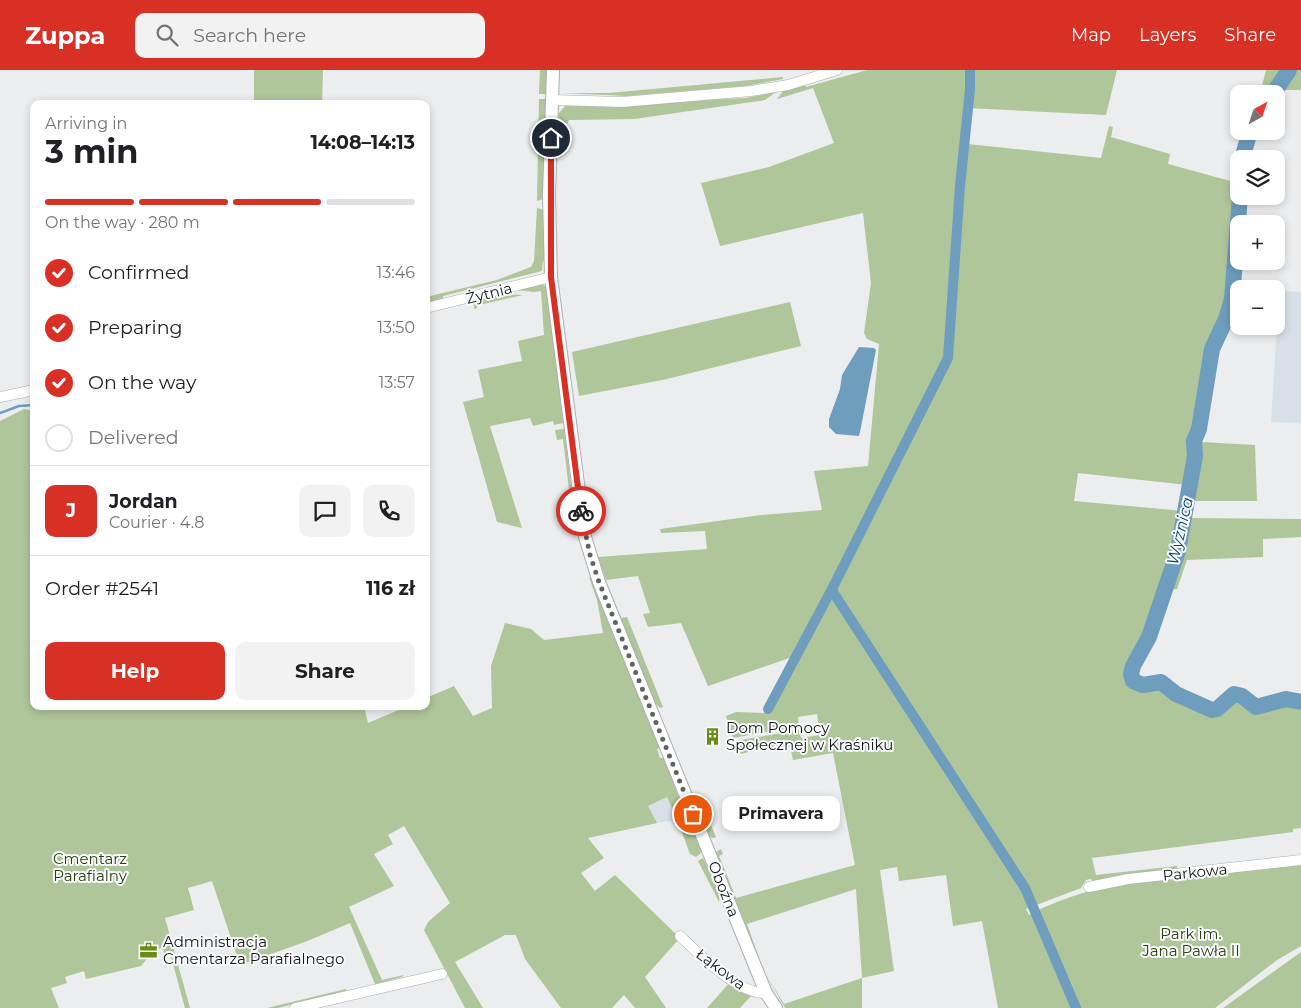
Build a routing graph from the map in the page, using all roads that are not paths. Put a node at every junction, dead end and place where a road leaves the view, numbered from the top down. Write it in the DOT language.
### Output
graph roads {
  1 [pos="554,70"];
  2 [pos="837,70"];
  3 [pos="552,100"];
  4 [pos="551,277"];
  5 [pos="430,307"];
  6 [pos="30,391"];
  7 [pos="0,397"];
  8 [pos="1301,860"];
  9 [pos="1089,887"];
  10 [pos="680,936"];
  11 [pos="442,974"];
  12 [pos="766,993"];
  13 [pos="295,1008"];
  14 [pos="776,1008"];
  1 -- 3 [label="street, Oboźna"];
  2 -- 3 [label="street"];
  3 -- 4 [label="street, Oboźna"];
  4 -- 5 [label="street, Żytnia"];
  4 -- 12 [label="street, Oboźna"];
  6 -- 7 [label="street"];
  8 -- 9 [label="street, Parkowa"];
  10 -- 12 [label="street, Łąkowa"];
  11 -- 13 [label="street"];
  12 -- 14 [label="street, Oboźna"];
}
